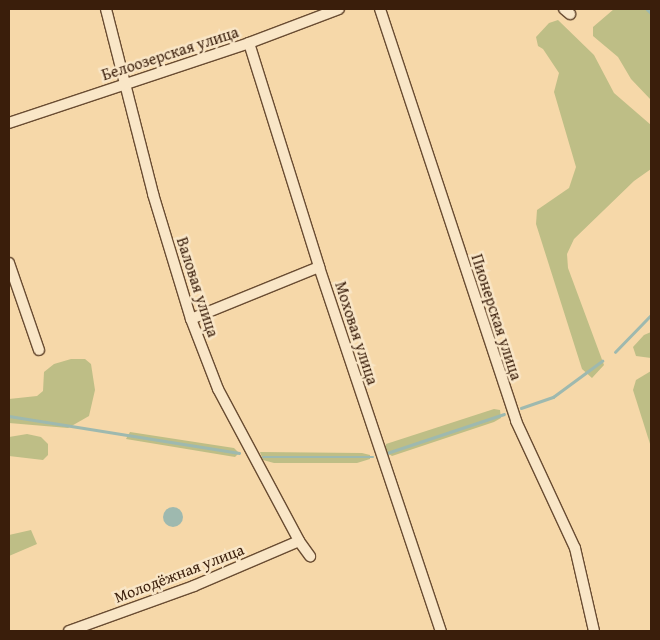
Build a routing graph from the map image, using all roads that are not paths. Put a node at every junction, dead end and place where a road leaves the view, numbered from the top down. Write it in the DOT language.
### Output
graph roads {
  1 [pos="106,9"];
  2 [pos="340,9"];
  3 [pos="380,9"];
  4 [pos="249,43"];
  5 [pos="126,83"];
  6 [pos="9,123"];
  7 [pos="9,263"];
  8 [pos="319,267"];
  9 [pos="191,319"];
  10 [pos="40,350"];
  11 [pos="299,541"];
  12 [pos="310,556"];
  13 [pos="70,631"];
  14 [pos="441,631"];
  15 [pos="594,631"];
  1 -- 5 [label="street, Валовая улица"];
  2 -- 4 [label="street, Белоозерская улица"];
  3 -- 15 [label="street, Пионерская улица"];
  4 -- 5 [label="street, Белоозерская улица"];
  4 -- 8 [label="street, Моховая улица"];
  5 -- 6 [label="street, Белоозерская улица"];
  5 -- 9 [label="street, Валовая улица"];
  7 -- 10 [label="street"];
  8 -- 9 [label="street"];
  8 -- 14 [label="street, Моховая улица"];
  9 -- 11 [label="street, Валовая улица"];
  11 -- 12 [label="street, Валовая улица"];
  11 -- 13 [label="street, Молодёжная улица"];
}
